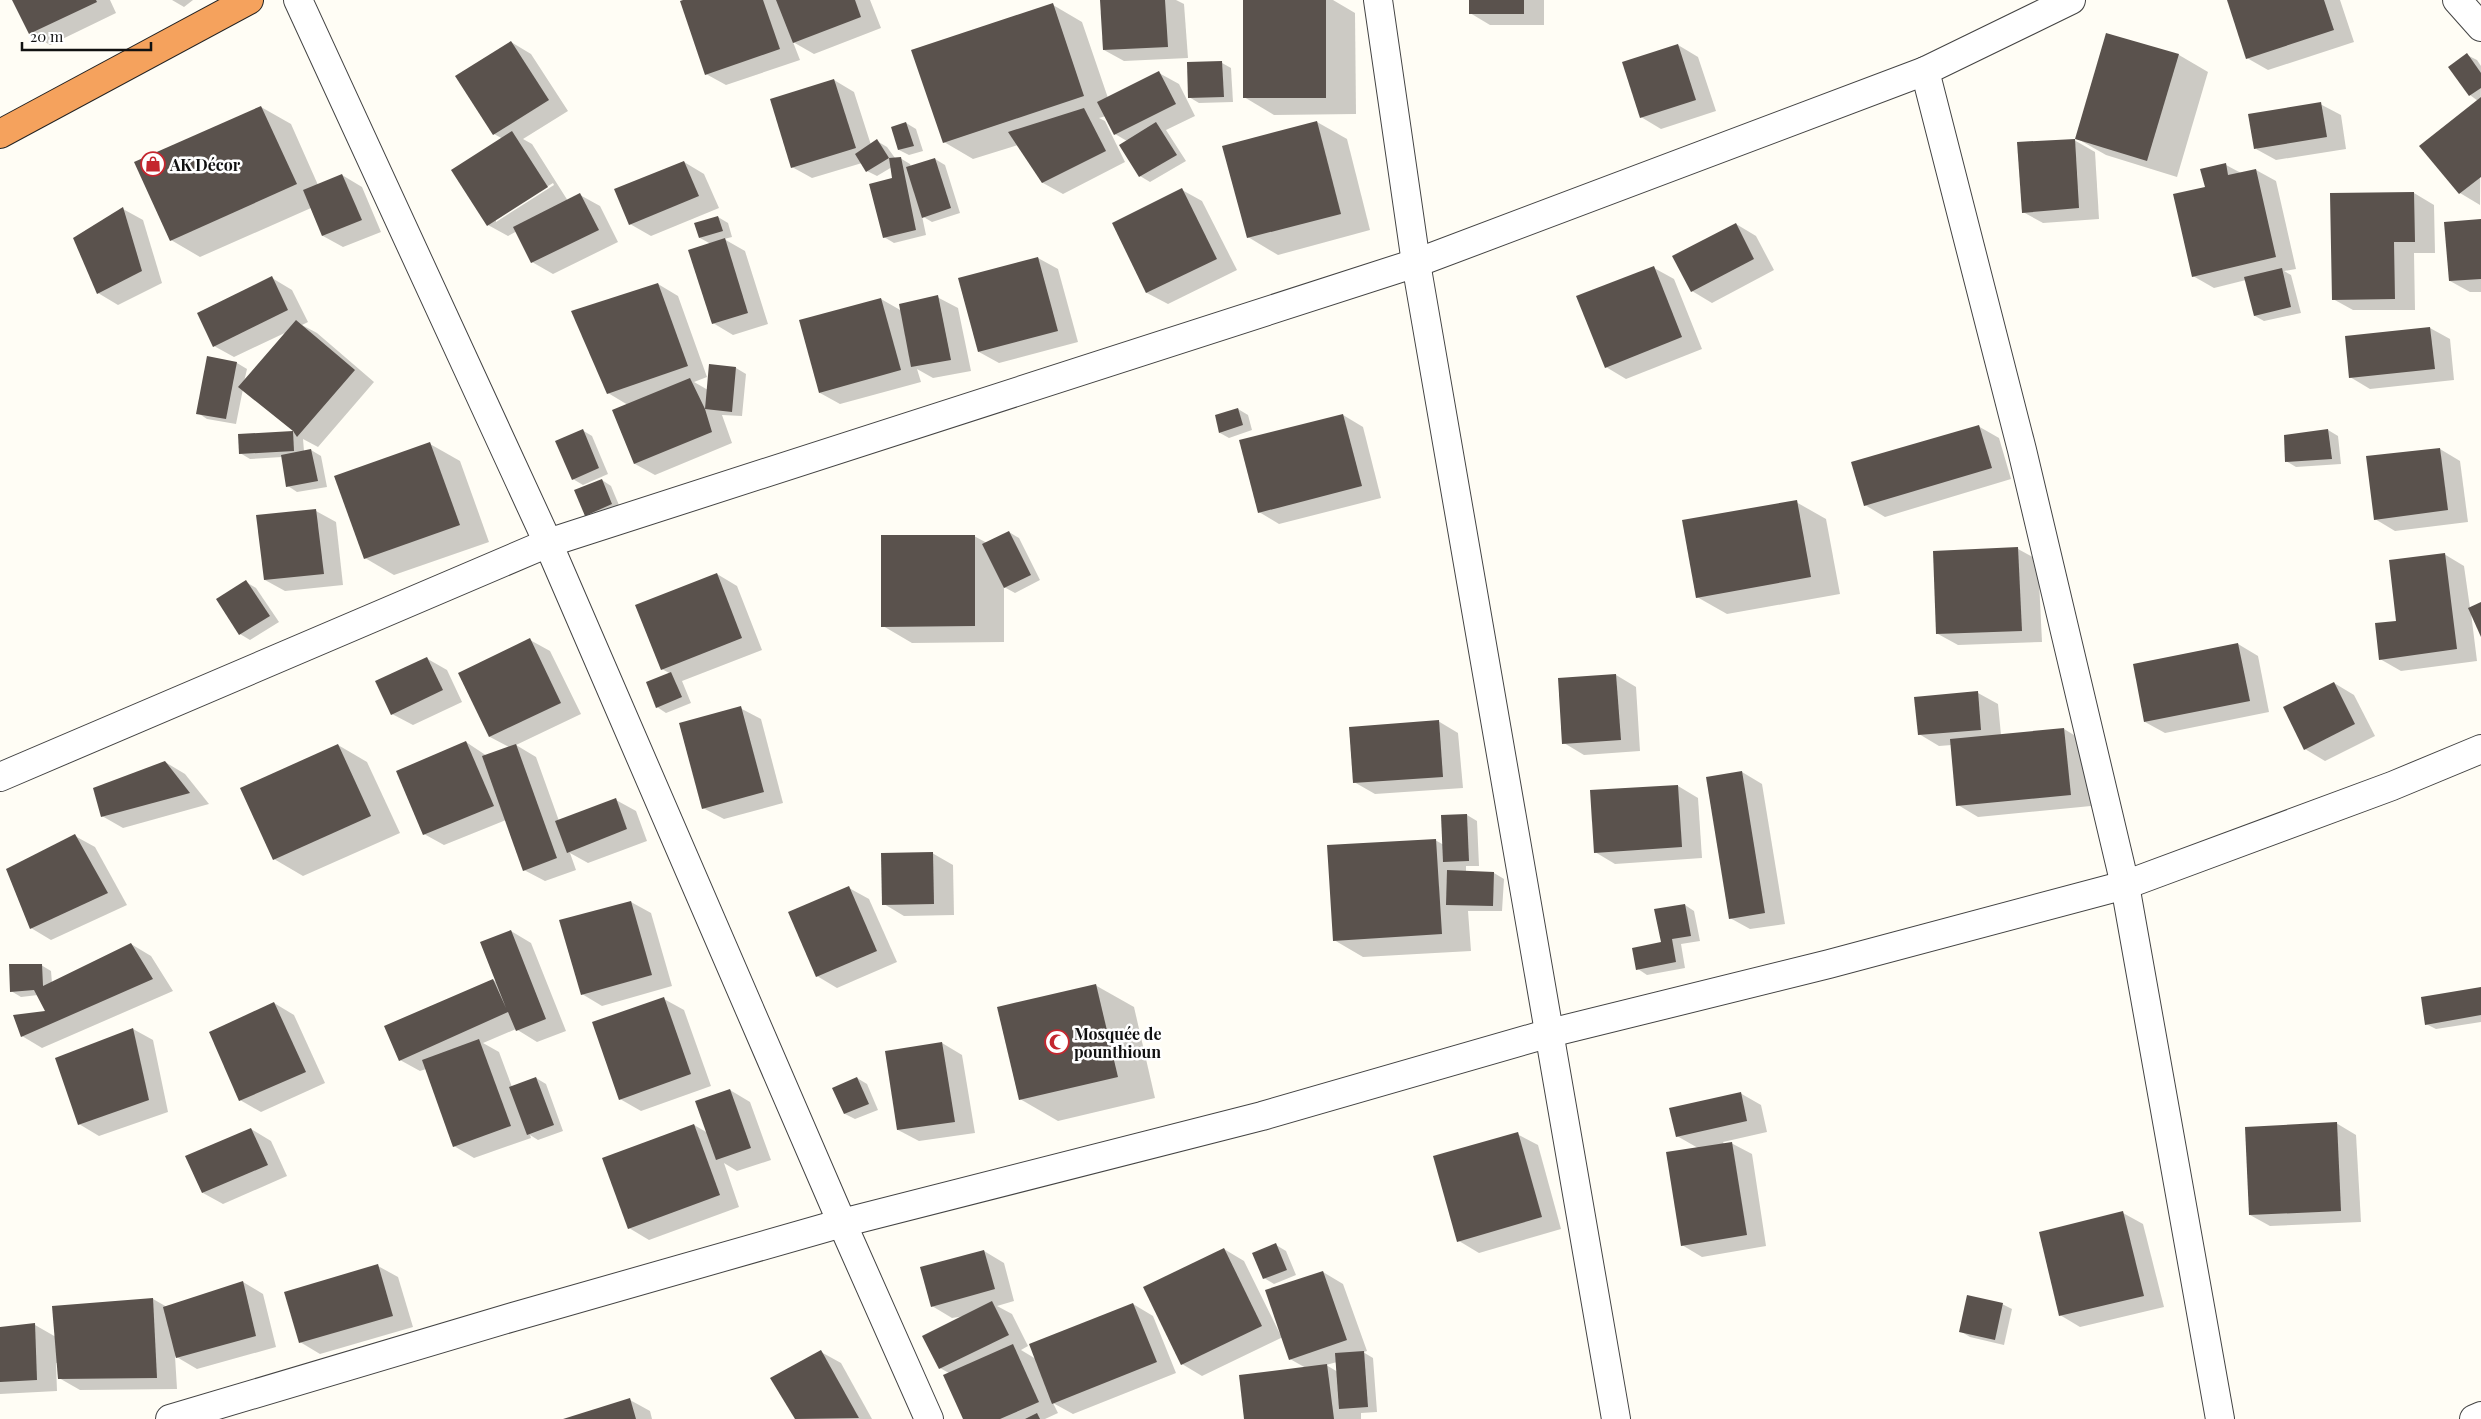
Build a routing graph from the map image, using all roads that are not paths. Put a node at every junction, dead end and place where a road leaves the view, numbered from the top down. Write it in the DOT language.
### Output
graph roads {
  1 [pos="298,0"];
  2 [pos="1378,0"];
  3 [pos="2071,0"];
  4 [pos="2457,0"];
  5 [pos="238,2"];
  6 [pos="2481,27"];
  7 [pos="1925,70"];
  8 [pos="0,134"];
  9 [pos="1416,263"];
  10 [pos="548,543"];
  11 [pos="2481,749"];
  12 [pos="0,778"];
  13 [pos="2124,885"];
  14 [pos="1550,1033"];
  15 [pos="842,1223"];
  16 [pos="2481,1416"];
  17 [pos="170,1419"];
  18 [pos="929,1419"];
  19 [pos="1616,1419"];
  20 [pos="2220,1419"];
  21 [pos="2474,1419"];
  1 -- 10 [label="street"];
  2 -- 9 [label="street"];
  3 -- 7 [label="street"];
  4 -- 6 [label="street"];
  5 -- 8 [label="highway"];
  7 -- 9 [label="street"];
  7 -- 13 [label="street"];
  9 -- 10 [label="street"];
  9 -- 14 [label="street"];
  10 -- 12 [label="street"];
  10 -- 15 [label="street"];
  11 -- 13 [label="street"];
  13 -- 14 [label="street"];
  13 -- 20 [label="street"];
  14 -- 15 [label="street"];
  14 -- 19 [label="street"];
  15 -- 17 [label="street"];
  15 -- 18 [label="street"];
  16 -- 21 [label="street"];
}
